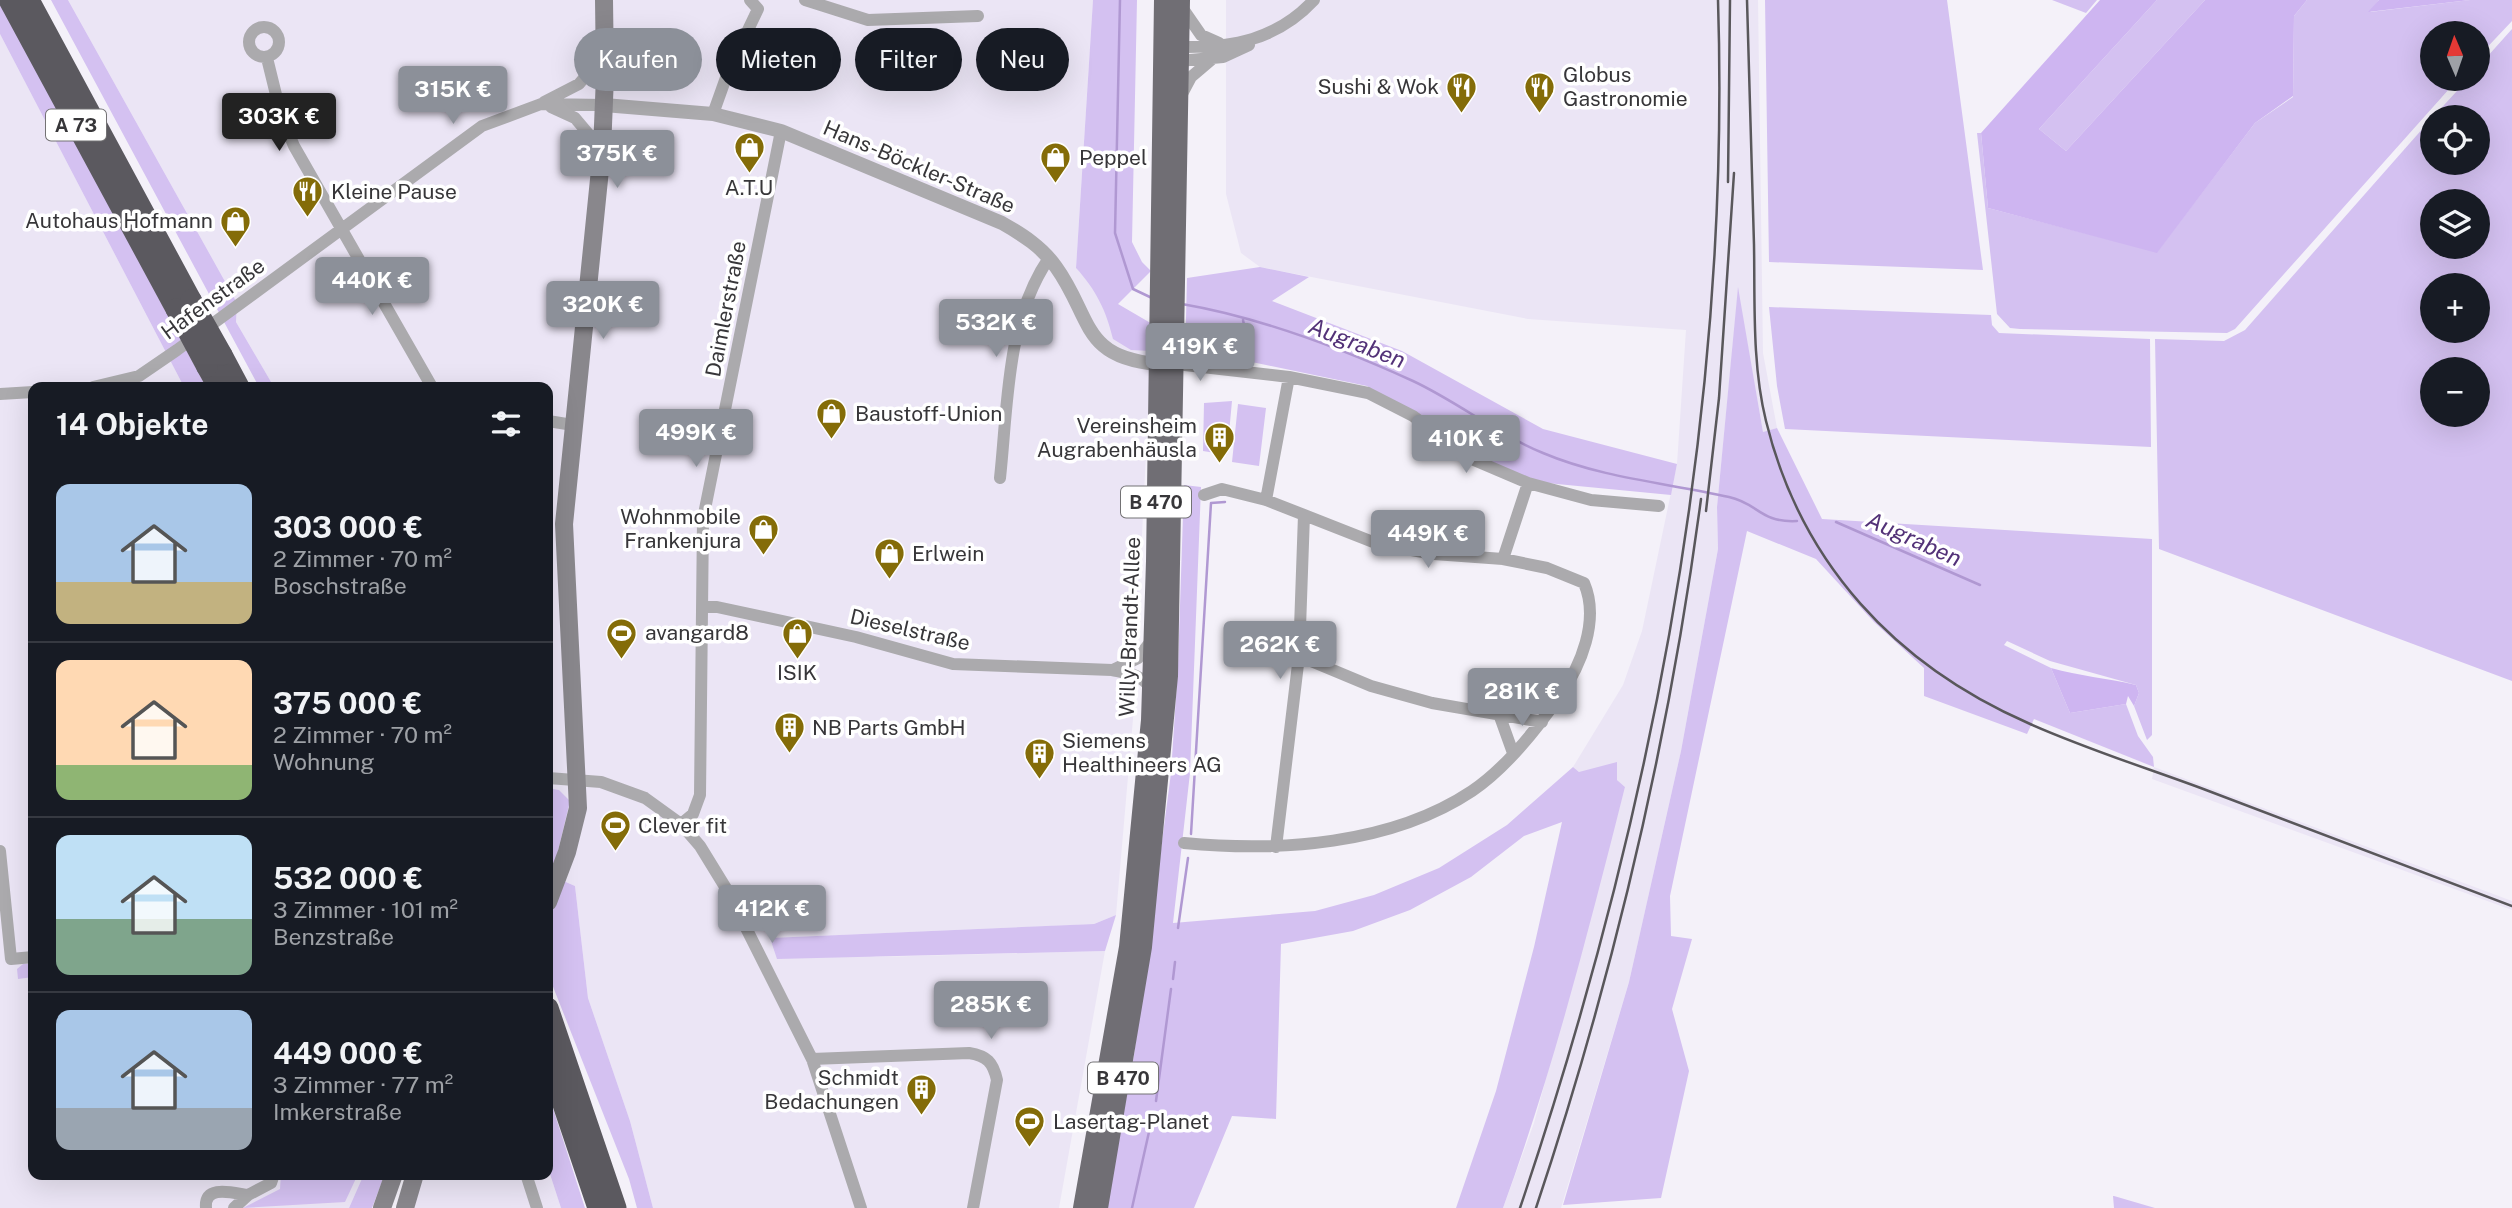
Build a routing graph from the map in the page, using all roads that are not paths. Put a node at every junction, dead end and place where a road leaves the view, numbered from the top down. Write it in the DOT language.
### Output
graph roads {
  1 [pos="9,0"];
  2 [pos="29,0"];
  3 [pos="604,0"];
  4 [pos="805,0"];
  5 [pos="1314,0"];
  6 [pos="1175,1"];
  7 [pos="758,3"];
  8 [pos="978,16"];
  9 [pos="605,28"];
  10 [pos="1255,40"];
  11 [pos="1223,45"];
  12 [pos="1171,54"];
  13 [pos="267,58"];
  14 [pos="1211,60"];
  15 [pos="574,87"];
  16 [pos="604,91"];
  17 [pos="1179,100"];
  18 [pos="541,104"];
  19 [pos="604,105"];
  20 [pos="713,114"];
  21 [pos="781,131"];
  22 [pos="602,149"];
  23 [pos="341,229"];
  24 [pos="1049,258"];
  25 [pos="1168,274"];
  26 [pos="183,304"];
  27 [pos="214,361"];
  28 [pos="1167,364"];
  29 [pos="1289,377"];
  30 [pos="114,382"];
  31 [pos="217,382"];
  32 [pos="234,382"];
  33 [pos="429,382"];
  34 [pos="28,392"];
  35 [pos="0,394"];
  36 [pos="553,422"];
  37 [pos="573,425"];
  38 [pos="1000,478"];
  39 [pos="1528,483"];
  40 [pos="1204,495"];
  41 [pos="1266,500"];
  42 [pos="1659,506"];
  43 [pos="1304,515"];
  44 [pos="1503,559"];
  45 [pos="702,607"];
  46 [pos="1153,640"];
  47 [pos="1299,656"];
  48 [pos="1112,670"];
  49 [pos="1151,688"];
  50 [pos="1499,714"];
  51 [pos="1542,722"];
  52 [pos="1513,753"];
  53 [pos="553,778"];
  54 [pos="577,779"];
  55 [pos="681,824"];
  56 [pos="1184,844"];
  57 [pos="1276,847"];
  58 [pos="0,852"];
  59 [pos="553,888"];
  60 [pos="28,957"];
  61 [pos="553,1024"];
  62 [pos="812,1059"];
  63 [pos="553,1075"];
  64 [pos="272,1180"];
  65 [pos="392,1180"];
  66 [pos="413,1180"];
  67 [pos="528,1180"];
  68 [pos="248,1195"];
  69 [pos="206,1208"];
  70 [pos="234,1208"];
  71 [pos="382,1208"];
  72 [pos="405,1208"];
  73 [pos="537,1208"];
  74 [pos="598,1208"];
  75 [pos="616,1208"];
  76 [pos="861,1208"];
  77 [pos="973,1208"];
  78 [pos="1082,1208"];
  79 [pos="1099,1208"];
  1 -- 26 [label="highway, A 73"];
  2 -- 26 [label="highway, A 73"];
  3 -- 9 [label="main road"];
  4 -- 8 [label="street"];
  5 -- 10 [label="street"];
  6 -- 11 [label="street"];
  6 -- 12 [label="main road, Willy-Brandt-Allee / B 470"];
  7 -- 20 [label="street"];
  10 -- 11 [label="street"];
  10 -- 14 [label="street"];
  11 -- 12 [label="street"];
  12 -- 14 [label="street"];
  12 -- 17 [label="main road, Willy-Brandt-Allee / B 470"];
  12 -- 25 [label="main road, Willy-Brandt-Allee / B 470"];
  13 -- 23 [label="street"];
  14 -- 17 [label="street"];
  15 -- 18 [label="street"];
  16 -- 19 [label="main road"];
  17 -- 25 [label="main road, Willy-Brandt-Allee / B 470"];
  18 -- 19 [label="street, Hafenstraße"];
  18 -- 22 [label="street"];
  18 -- 23 [label="street, Hafenstraße"];
  19 -- 20 [label="street, Hans-Böckler-Straße"];
  19 -- 22 [label="main road"];
  20 -- 21 [label="street, Hans-Böckler-Straße"];
  21 -- 24 [label="street, Hans-Böckler-Straße"];
  21 -- 45 [label="street, Daimlerstraße"];
  22 -- 37 [label="main road"];
  23 -- 30 [label="street, Hafenstraße"];
  23 -- 33 [label="street"];
  24 -- 28 [label="street, Hans-Böckler-Straße"];
  24 -- 38 [label="street"];
  25 -- 28 [label="main road, Willy-Brandt-Allee / B 470"];
  26 -- 27 [label="highway, A 73, bridge"];
  27 -- 31 [label="highway, A 73"];
  27 -- 32 [label="highway, A 73"];
  28 -- 29 [label="street"];
  28 -- 46 [label="main road, Willy-Brandt-Allee / B 470"];
  28 -- 79 [label="main road, Willy-Brandt-Allee / B 470"];
  29 -- 39 [label="street"];
  29 -- 41 [label="street"];
  34 -- 35 [label="street"];
  36 -- 37 [label="street"];
  37 -- 54 [label="main road"];
  39 -- 42 [label="street"];
  39 -- 44 [label="street"];
  40 -- 41 [label="street"];
  41 -- 43 [label="street"];
  43 -- 44 [label="street"];
  43 -- 47 [label="street"];
  44 -- 51 [label="street"];
  45 -- 48 [label="street, Dieselstraße"];
  45 -- 55 [label="street, Daimlerstraße"];
  46 -- 48 [label="street"];
  46 -- 49 [label="main road, Willy-Brandt-Allee / B 470"];
  47 -- 50 [label="street"];
  47 -- 57 [label="street"];
  48 -- 49 [label="street, Dieselstraße"];
  49 -- 78 [label="main road, Willy-Brandt-Allee / B 470"];
  50 -- 51 [label="street"];
  50 -- 52 [label="street"];
  51 -- 52 [label="street"];
  52 -- 57 [label="street"];
  53 -- 54 [label="street"];
  54 -- 55 [label="street"];
  54 -- 59 [label="main road"];
  55 -- 62 [label="street"];
  56 -- 57 [label="street"];
  58 -- 60 [label="street"];
  61 -- 75 [label="highway"];
  62 -- 76 [label="street"];
  62 -- 77 [label="street"];
  63 -- 74 [label="highway"];
  64 -- 68 [label="street"];
  65 -- 71 [label="main road"];
  66 -- 72 [label="main road"];
  67 -- 73 [label="street"];
  68 -- 69 [label="street"];
  68 -- 70 [label="street"];
}
